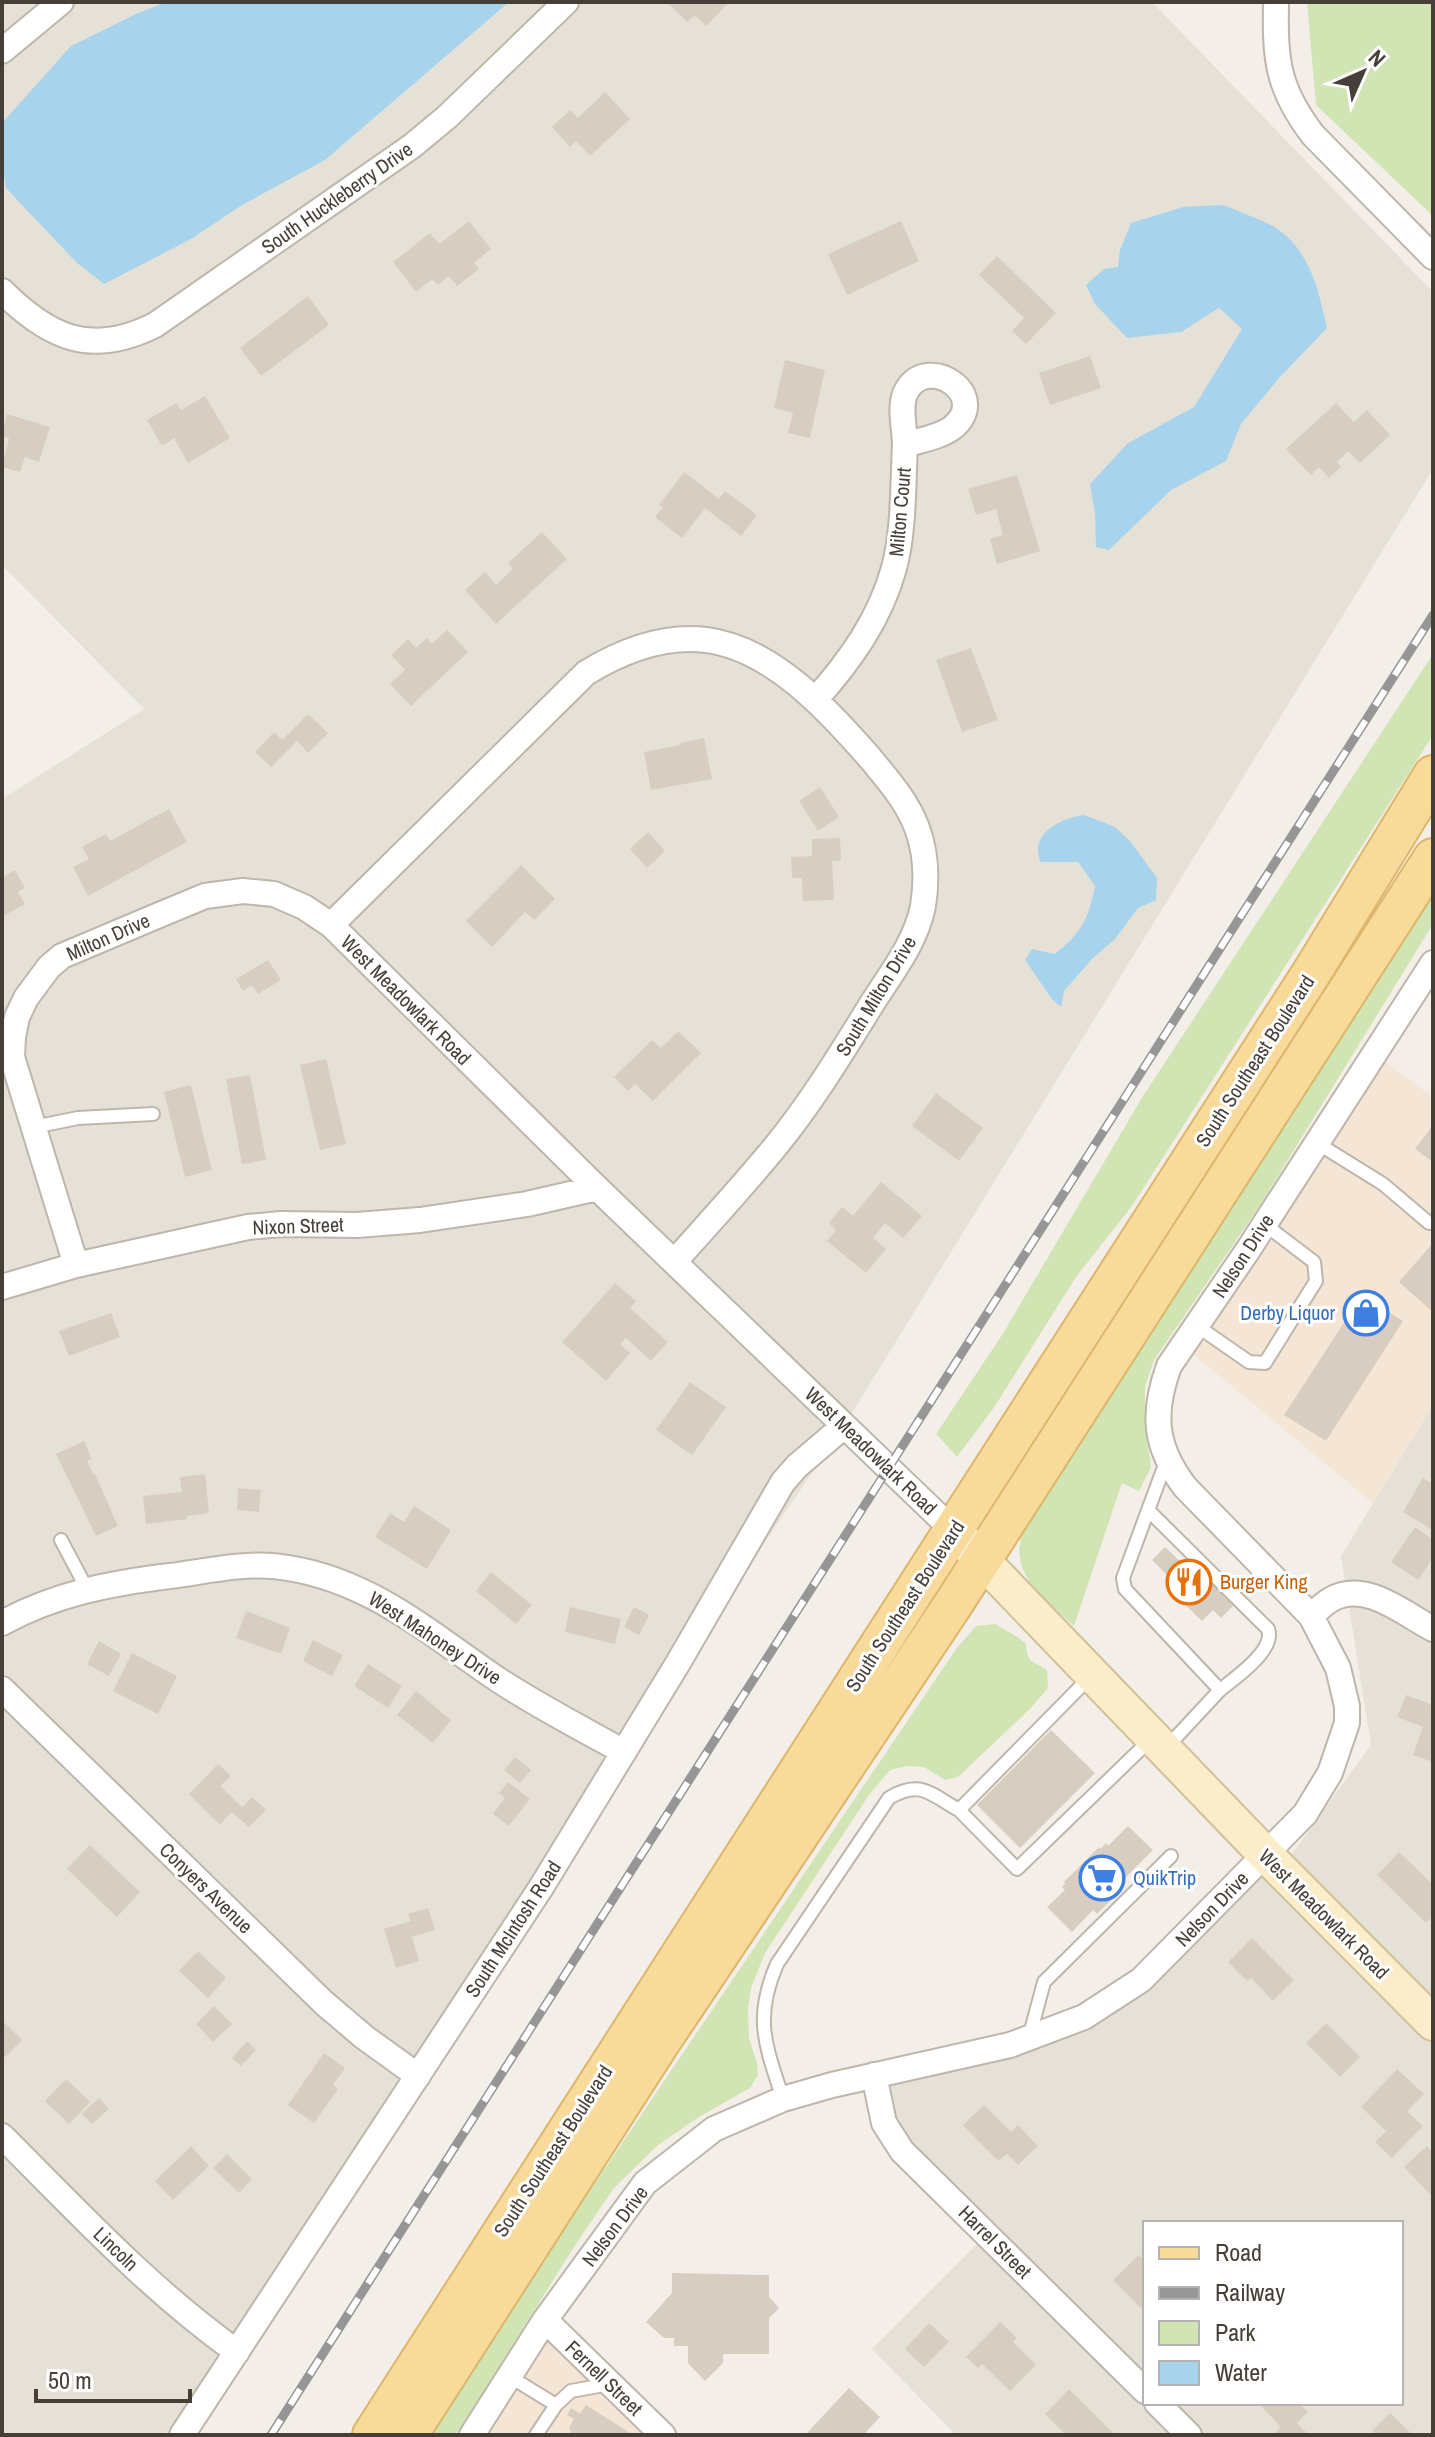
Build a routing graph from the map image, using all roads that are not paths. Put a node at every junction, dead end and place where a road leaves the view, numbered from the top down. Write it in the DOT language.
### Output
graph roads {
  1 [pos="61,2"];
  2 [pos="566,2"];
  3 [pos="1276,2"];
  4 [pos="2,51"];
  5 [pos="1433,257"];
  6 [pos="2,291"];
  7 [pos="905,445"];
  8 [pos="815,700"];
  9 [pos="1433,775"];
  10 [pos="1433,858"];
  11 [pos="331,925"];
  12 [pos="1433,963"];
  13 [pos="153,1114"];
  14 [pos="34,1127"];
  15 [pos="1317,1143"];
  16 [pos="597,1188"];
  17 [pos="1429,1223"];
  18 [pos="1264,1224"];
  19 [pos="675,1261"];
  20 [pos="76,1265"];
  21 [pos="2,1287"];
  22 [pos="1197,1326"];
  23 [pos="844,1426"];
  24 [pos="1167,1459"];
  25 [pos="1148,1510"];
  26 [pos="954,1531"];
  27 [pos="61,1540"];
  28 [pos="982,1560"];
  29 [pos="87,1589"];
  30 [pos="1311,1616"];
  31 [pos="2,1623"];
  32 [pos="1433,1629"];
  33 [pos="1092,1675"];
  34 [pos="2,1689"];
  35 [pos="1220,1690"];
  36 [pos="1159,1744"];
  37 [pos="624,1752"];
  38 [pos="959,1810"];
  39 [pos="1265,1854"];
  40 [pos="1171,1856"];
  41 [pos="1433,2023"];
  42 [pos="1029,2038"];
  43 [pos="874,2075"];
  44 [pos="418,2076"];
  45 [pos="783,2099"];
  46 [pos="2,2136"];
  47 [pos="545,2320"];
  48 [pos="237,2352"];
  49 [pos="509,2376"];
  50 [pos="610,2384"];
  51 [pos="1143,2389"];
  52 [pos="556,2405"];
  53 [pos="1159,2405"];
  54 [pos="661,2434"];
  55 [pos="182,2435"];
  56 [pos="372,2435"];
  57 [pos="408,2435"];
  58 [pos="472,2435"];
  59 [pos="536,2435"];
  60 [pos="1189,2435"];
  1 -- 4 [label="street"];
  2 -- 6 [label="street, South Huckleberry Drive"];
  3 -- 5 [label="street"];
  7 -- 8 [label="street, Milton Court"];
  8 -- 11 [label="street, South Milton Drive"];
  8 -- 19 [label="street, South Milton Drive"];
  9 -- 26 [label="main road, South Southeast Boulevard"];
  10 -- 28 [label="main road, South Southeast Boulevard"];
  11 -- 14 [label="street, Milton Drive"];
  11 -- 16 [label="street, West Meadowlark Road"];
  12 -- 15 [label="street, Nelson Drive"];
  13 -- 14 [label="lane"];
  14 -- 20 [label="street, Milton Drive"];
  15 -- 17 [label="lane"];
  15 -- 18 [label="street, Nelson Drive"];
  16 -- 19 [label="street, West Meadowlark Road"];
  16 -- 20 [label="street, Nixon Street"];
  18 -- 22 [label="street, Nelson Drive"];
  18 -- 22 [label="lane"];
  19 -- 23 [label="street, West Meadowlark Road"];
  20 -- 21 [label="street, Nixon Street"];
  22 -- 24 [label="street, Nelson Drive"];
  23 -- 26 [label="street, West Meadowlark Road"];
  23 -- 37 [label="street, South McIntosh Road"];
  24 -- 25 [label="lane"];
  24 -- 30 [label="street, Nelson Drive"];
  25 -- 35 [label="lane"];
  25 -- 35 [label="lane"];
  26 -- 28 [label="main road, West Meadowlark Road"];
  26 -- 56 [label="main road, South Southeast Boulevard"];
  27 -- 29 [label="lane"];
  28 -- 33 [label="main road, West Meadowlark Road"];
  28 -- 57 [label="main road, South Southeast Boulevard"];
  29 -- 31 [label="street, West Mahoney Drive"];
  29 -- 37 [label="street, West Mahoney Drive"];
  30 -- 32 [label="street"];
  30 -- 39 [label="street, Nelson Drive"];
  33 -- 36 [label="main road, West Meadowlark Road"];
  33 -- 38 [label="lane"];
  34 -- 44 [label="street, Conyers Avenue"];
  35 -- 36 [label="lane"];
  36 -- 38 [label="lane"];
  36 -- 39 [label="main road, West Meadowlark Road"];
  37 -- 44 [label="street, South McIntosh Road"];
  38 -- 45 [label="lane"];
  39 -- 41 [label="main road, West Meadowlark Road"];
  39 -- 42 [label="street, Nelson Drive"];
  40 -- 42 [label="lane"];
  42 -- 43 [label="street, Nelson Drive"];
  43 -- 45 [label="street, Nelson Drive"];
  43 -- 51 [label="street, Harrel Street"];
  44 -- 48 [label="street, South McIntosh Road"];
  45 -- 47 [label="street, Nelson Drive"];
  46 -- 48 [label="street, Lincoln"];
  47 -- 49 [label="street, Nelson Drive"];
  47 -- 50 [label="street, Fernell Street"];
  48 -- 55 [label="street, South McIntosh Road"];
  49 -- 52 [label="lane"];
  49 -- 58 [label="street, Nelson Drive"];
  50 -- 52 [label="lane"];
  50 -- 54 [label="street, Fernell Street"];
  52 -- 59 [label="lane"];
  53 -- 60 [label="street"];
}
